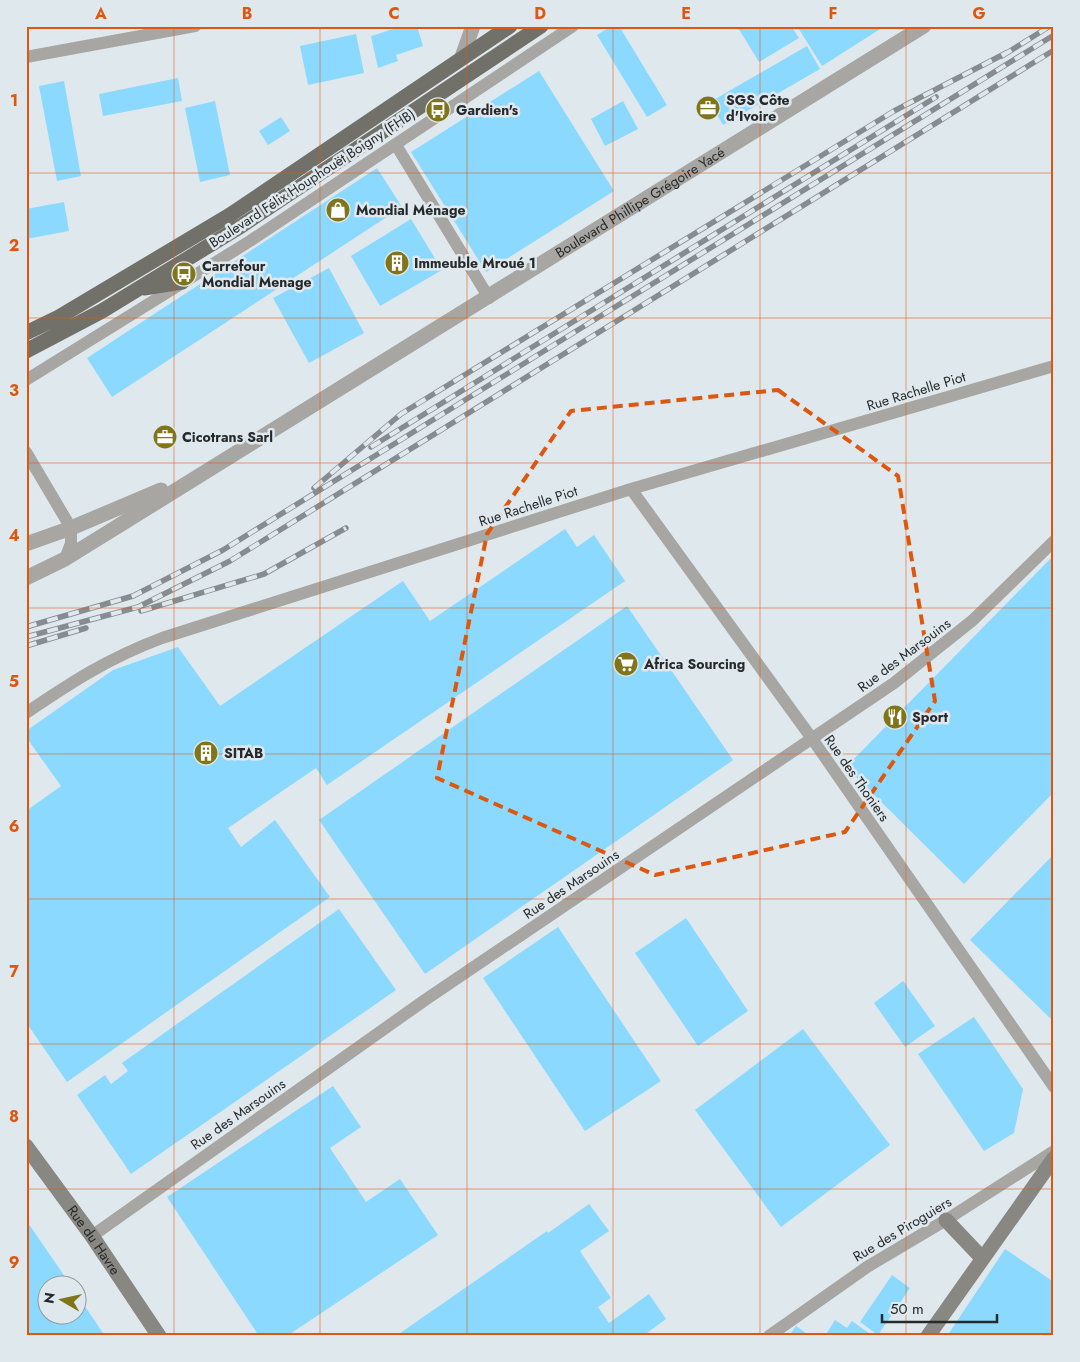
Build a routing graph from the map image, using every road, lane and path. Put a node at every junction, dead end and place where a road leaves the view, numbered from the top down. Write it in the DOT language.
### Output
graph roads {
  1 [pos="195,26"];
  2 [pos="473,26"];
  3 [pos="510,26"];
  4 [pos="540,26"];
  5 [pos="572,26"];
  6 [pos="924,26"];
  7 [pos="26,57"];
  8 [pos="462,57"];
  9 [pos="396,145"];
  10 [pos="182,282"];
  11 [pos="138,288"];
  12 [pos="489,298"];
  13 [pos="26,333"];
  14 [pos="26,351"];
  15 [pos="1054,366"];
  16 [pos="26,380"];
  17 [pos="26,452"];
  18 [pos="201,473"];
  19 [pos="631,490"];
  20 [pos="71,528"];
  21 [pos="1054,541"];
  22 [pos="26,544"];
  23 [pos="65,559"];
  24 [pos="26,578"];
  25 [pos="26,713"];
  26 [pos="813,740"];
  27 [pos="1054,1087"];
  28 [pos="26,1146"];
  29 [pos="1054,1151"];
  30 [pos="1054,1158"];
  31 [pos="946,1220"];
  32 [pos="92,1236"];
  33 [pos="982,1258"];
  34 [pos="159,1336"];
  35 [pos="769,1336"];
  36 [pos="928,1336"];
  1 -- 7 [label="street"];
  2 -- 8 [label="street"];
  3 -- 8 [label="main road, Boulevard Félix Houphouët Boigny (FHB)"];
  4 -- 11 [label="main road, Boulevard Félix Houphouët Boigny (FHB)"];
  5 -- 9 [label="street, Boulevard Félix Houphouët Boigny (FHB)"];
  6 -- 12 [label="street, Boulevard Phillipe Grégoire Yacé"];
  8 -- 13 [label="main road, Boulevard Félix Houphouët Boigny (FHB)"];
  9 -- 10 [label="street, Boulevard Félix Houphouët Boigny (FHB)"];
  9 -- 12 [label="street"];
  10 -- 11 [label="main road"];
  10 -- 16 [label="street, Boulevard Félix Houphouët Boigny (FHB)"];
  11 -- 14 [label="main road, Boulevard Félix Houphouët Boigny (FHB)"];
  12 -- 18 [label="street, Boulevard Phillipe Grégoire Yacé"];
  15 -- 19 [label="street, Rue Rachelle Piot"];
  17 -- 20 [label="street"];
  18 -- 20 [label="street, Boulevard Phillipe Grégoire Yacé"];
  18 -- 23 [label="street, Boulevard Phillipe Grégoire Yacé"];
  19 -- 25 [label="street, Rue Rachelle Piot"];
  19 -- 26 [label="street, Rue des Thoniers"];
  20 -- 22 [label="street, Boulevard Phillipe Grégoire Yacé"];
  20 -- 23 [label="street"];
  21 -- 26 [label="street, Rue des Marsouins"];
  23 -- 24 [label="street, Boulevard Phillipe Grégoire Yacé"];
  26 -- 27 [label="street, Rue des Thoniers"];
  26 -- 32 [label="street, Rue des Marsouins"];
  28 -- 32 [label="main road, Rue du Havre"];
  29 -- 31 [label="street, Rue des Piroguiers"];
  30 -- 33 [label="main road"];
  31 -- 33 [label="main road"];
  31 -- 35 [label="street, Rue des Piroguiers"];
  32 -- 34 [label="main road, Rue du Havre"];
  33 -- 36 [label="main road"];
}
